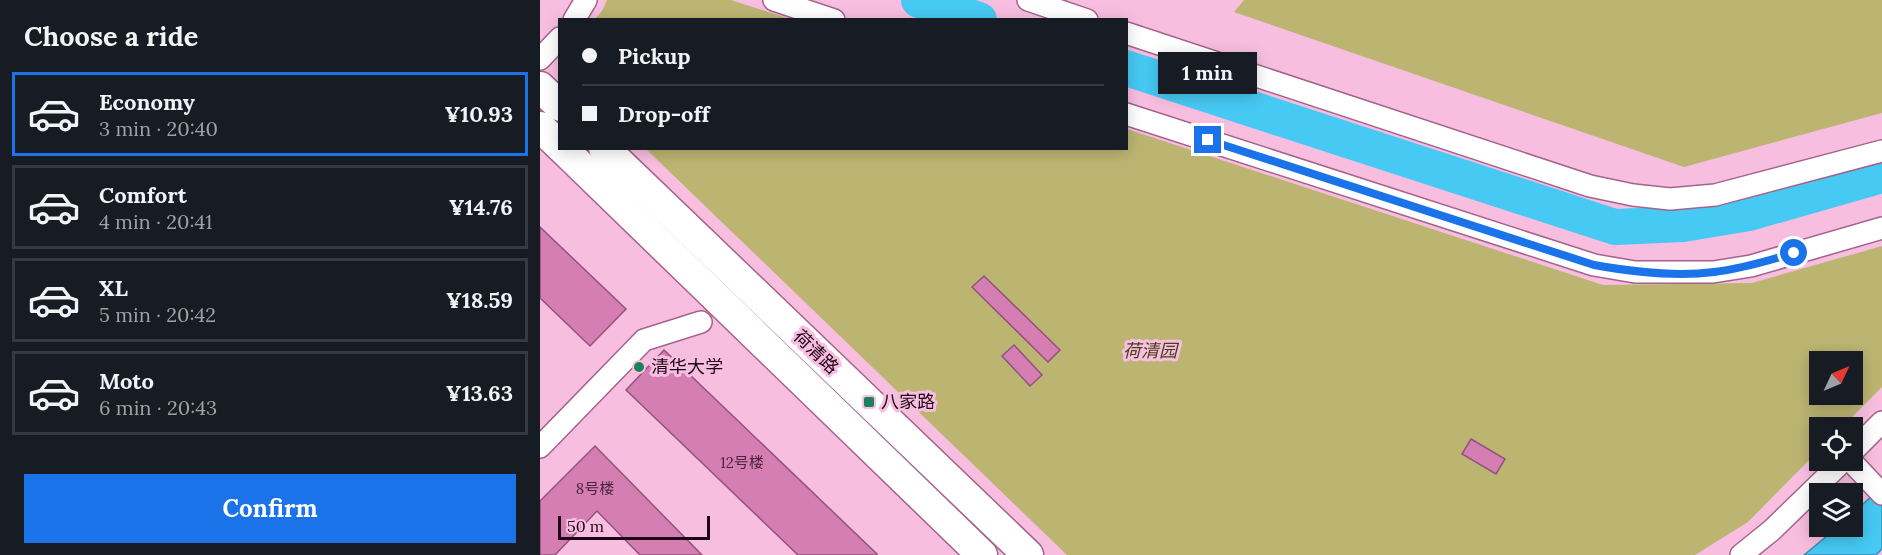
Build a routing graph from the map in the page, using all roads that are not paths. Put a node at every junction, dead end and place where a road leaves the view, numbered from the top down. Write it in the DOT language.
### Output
graph roads {
  1 [pos="586,0"];
  2 [pos="774,0"];
  3 [pos="1028,0"];
  4 [pos="575,18"];
  5 [pos="828,18"];
  6 [pos="1081,18"];
  7 [pos="1128,34"];
  8 [pos="558,40"];
  9 [pos="540,59"];
  10 [pos="540,87"];
  11 [pos="558,104"];
  12 [pos="1128,115"];
  13 [pos="540,127"];
  14 [pos="558,144"];
  15 [pos="564,150"];
  16 [pos="606,150"];
  17 [pos="1882,151"];
  18 [pos="1882,228"];
  19 [pos="701,322"];
  20 [pos="1882,422"];
  21 [pos="1863,441"];
  22 [pos="540,447"];
  23 [pos="1833,471"];
  24 [pos="1860,471"];
  25 [pos="1882,494"];
  26 [pos="982,555"];
  27 [pos="1028,555"];
  28 [pos="1741,555"];
  1 -- 4 [label="street"];
  2 -- 5 [label="street"];
  3 -- 6 [label="street"];
  7 -- 17 [label="street"];
  8 -- 9 [label="street"];
  10 -- 11 [label="main road"];
  12 -- 18 [label="street"];
  13 -- 14 [label="main road, 荷清路"];
  15 -- 26 [label="main road, 荷清路"];
  16 -- 27 [label="main road, 荷清路"];
  19 -- 22 [label="street"];
  20 -- 21 [label="street"];
  23 -- 28 [label="street"];
  24 -- 25 [label="street"];
}
